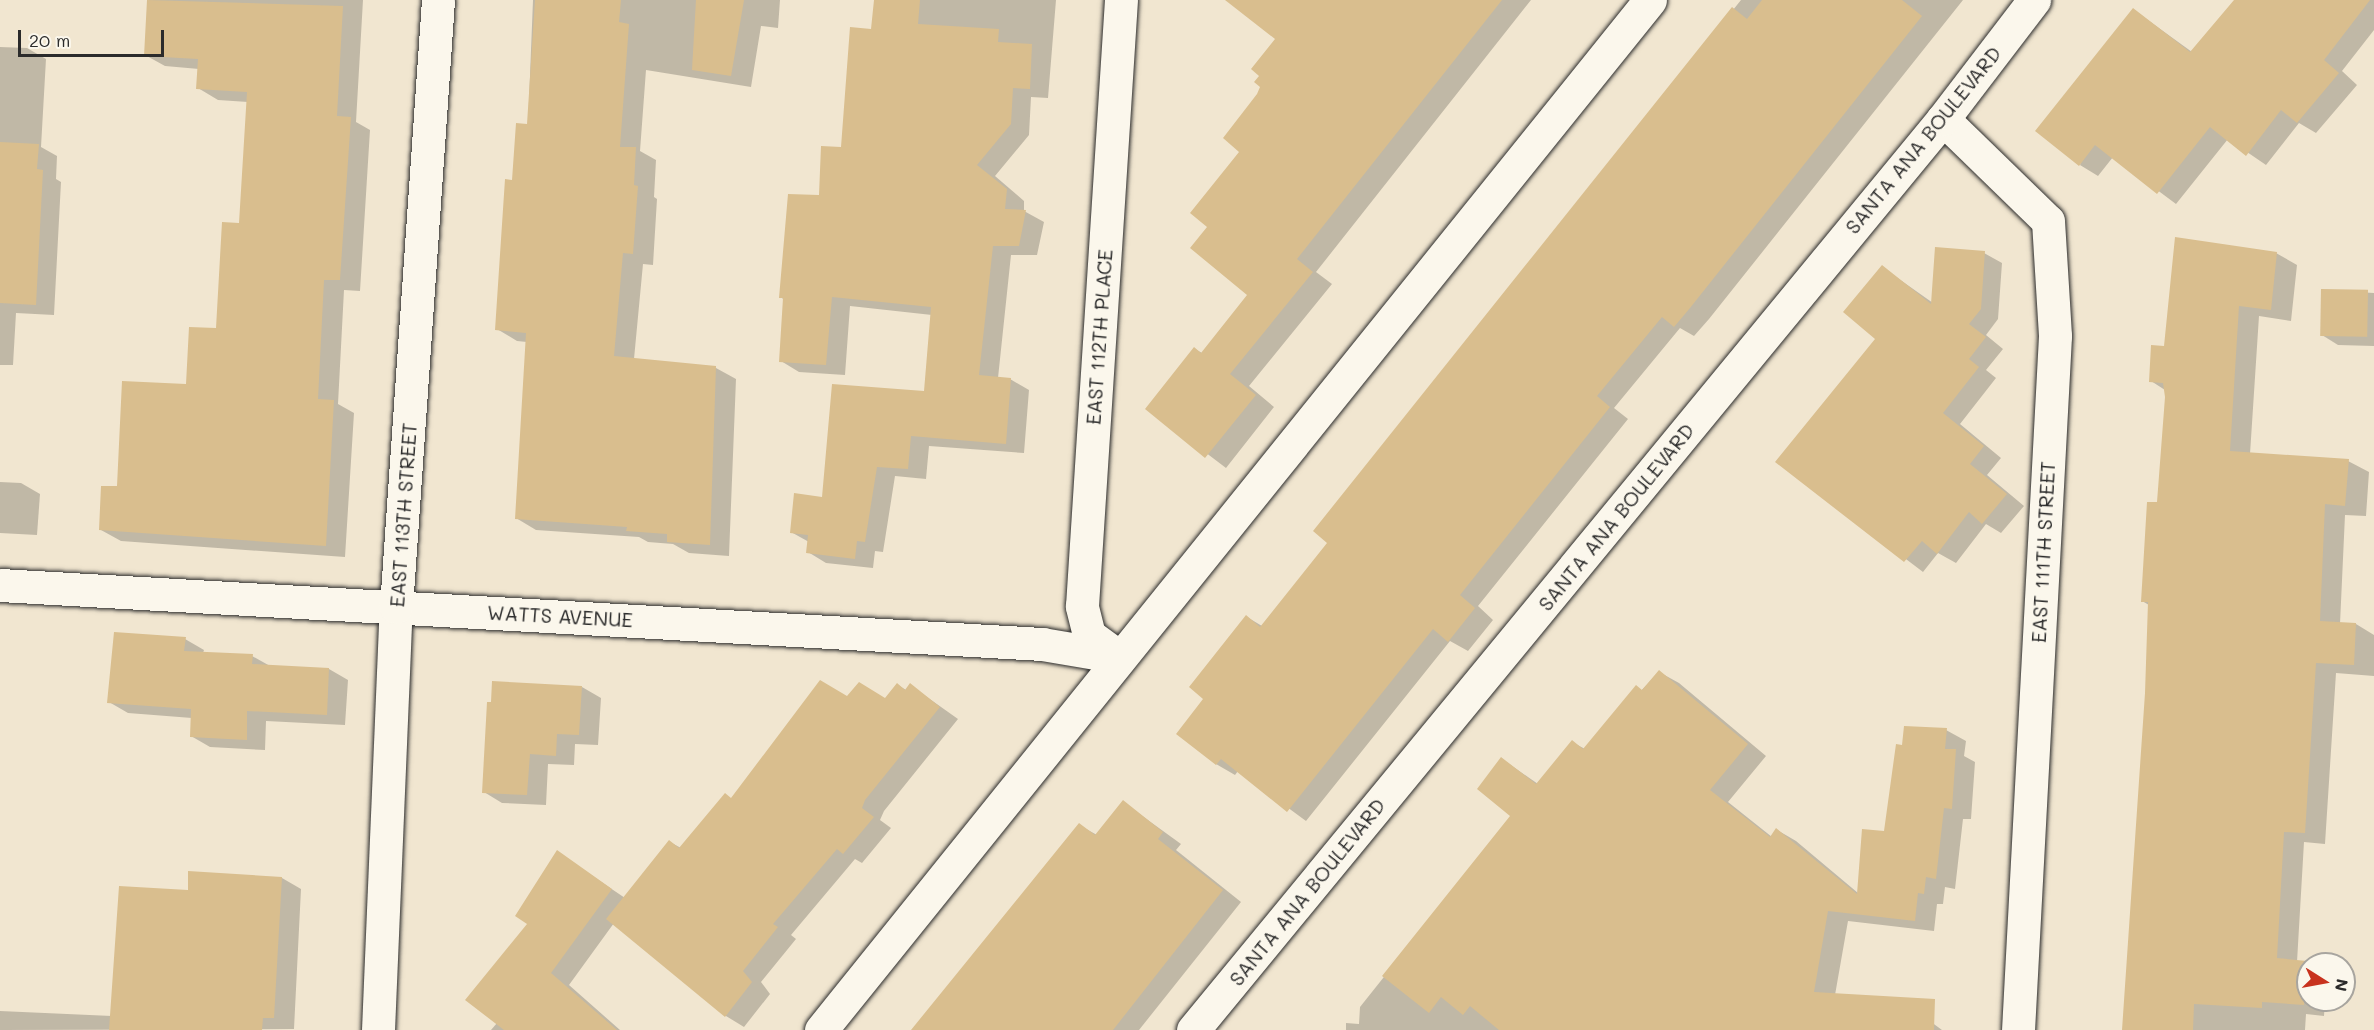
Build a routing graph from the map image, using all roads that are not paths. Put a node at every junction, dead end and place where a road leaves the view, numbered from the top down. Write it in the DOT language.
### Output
graph roads {
  1 [pos="438,0"];
  2 [pos="1121,0"];
  3 [pos="1650,0"];
  4 [pos="2034,0"];
  5 [pos="1943,119"];
  6 [pos="0,585"];
  7 [pos="396,607"];
  8 [pos="1119,657"];
  9 [pos="378,1030"];
  10 [pos="821,1030"];
  11 [pos="1193,1030"];
  12 [pos="2018,1030"];
  1 -- 7 [label="street, EAST 113TH STREET"];
  2 -- 8 [label="street, EAST 112TH PLACE"];
  3 -- 8 [label="street"];
  4 -- 5 [label="street, SANTA ANA BOULEVARD"];
  5 -- 11 [label="street, SANTA ANA BOULEVARD"];
  5 -- 12 [label="street, EAST 111TH STREET"];
  6 -- 7 [label="street, WATTS AVENUE"];
  7 -- 8 [label="street, WATTS AVENUE"];
  7 -- 9 [label="street, EAST 113TH STREET"];
  8 -- 10 [label="street"];
}
